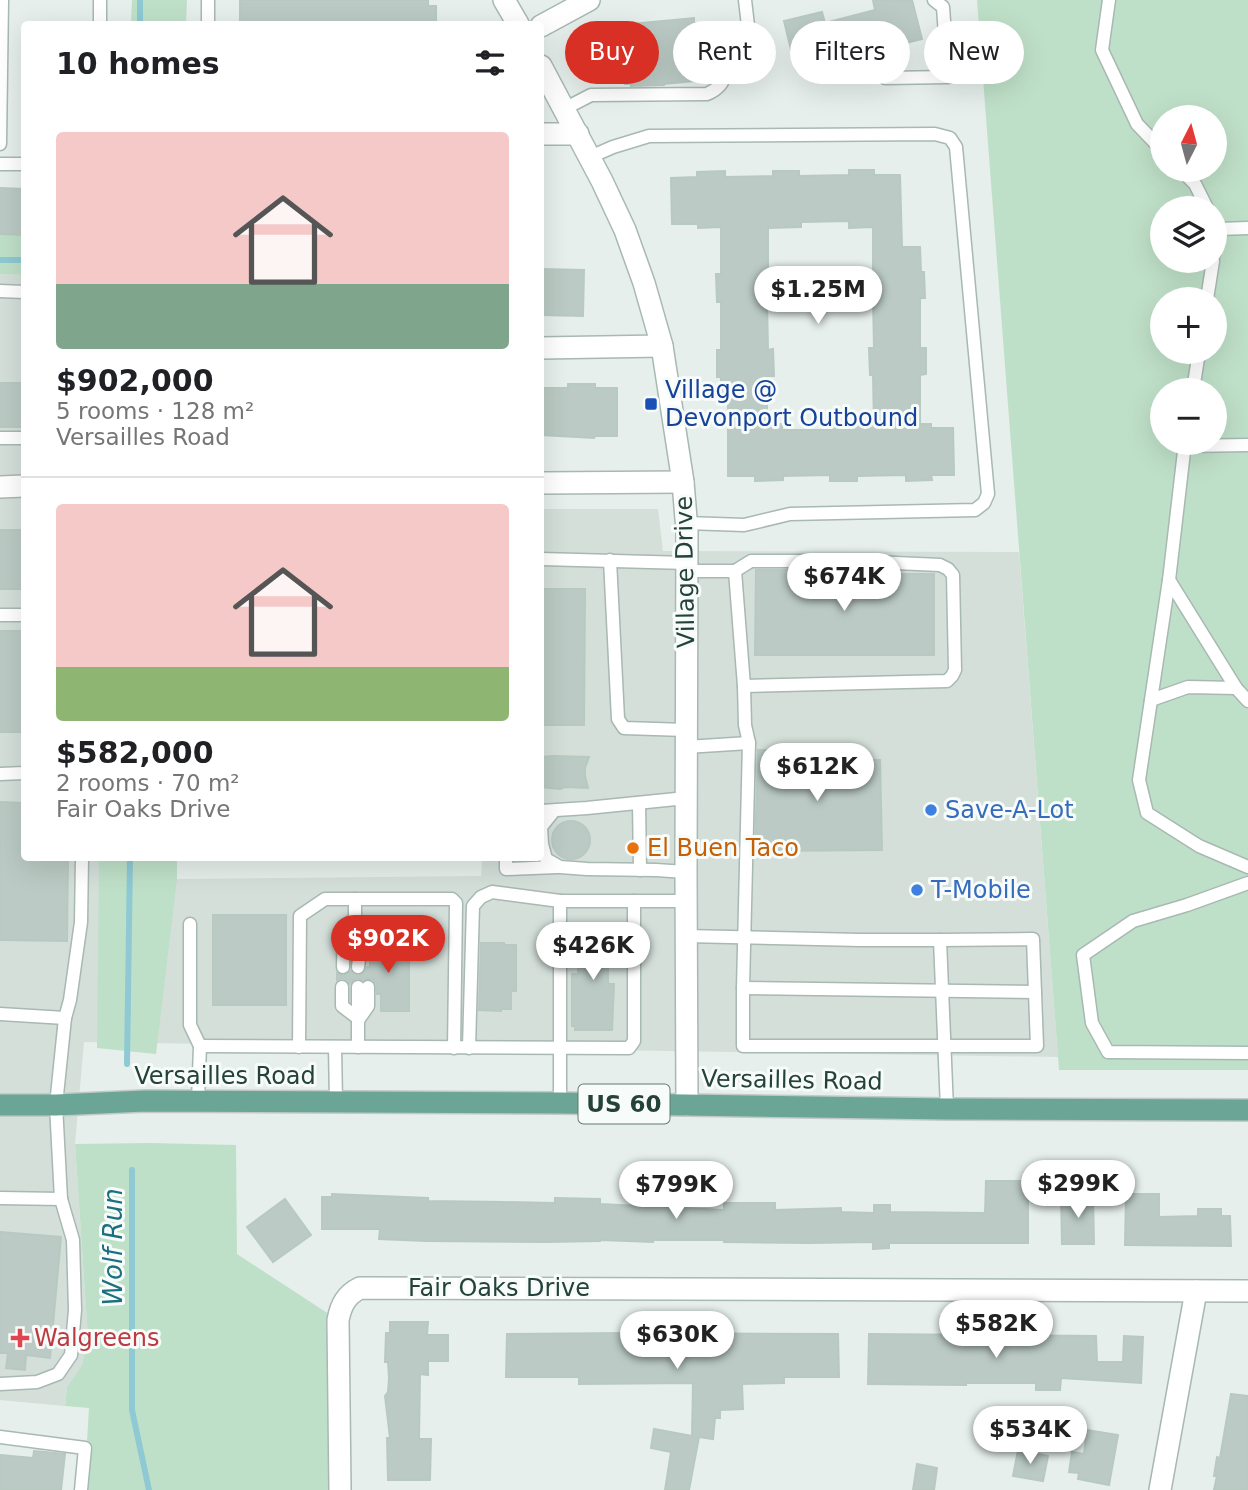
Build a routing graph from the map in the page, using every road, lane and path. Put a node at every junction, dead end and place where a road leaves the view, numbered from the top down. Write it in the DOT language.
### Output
graph roads {
  1 [pos="2,0"];
  2 [pos="100,0"];
  3 [pos="208,0"];
  4 [pos="504,0"];
  5 [pos="589,0"];
  6 [pos="745,0"];
  7 [pos="934,0"];
  8 [pos="1109,0"];
  9 [pos="100,21"];
  10 [pos="208,21"];
  11 [pos="516,21"];
  12 [pos="544,24"];
  13 [pos="544,72"];
  14 [pos="910,78"];
  15 [pos="564,109"];
  16 [pos="544,134"];
  17 [pos="578,134"];
  18 [pos="1150,138"];
  19 [pos="0,144"];
  20 [pos="590,157"];
  21 [pos="0,164"];
  22 [pos="21,164"];
  23 [pos="1227,227"];
  24 [pos="1248,228"];
  25 [pos="0,291"];
  26 [pos="21,292"];
  27 [pos="662,346"];
  28 [pos="544,348"];
  29 [pos="0,438"];
  30 [pos="21,438"];
  31 [pos="1227,445"];
  32 [pos="1248,445"];
  33 [pos="1183,455"];
  34 [pos="683,482"];
  35 [pos="544,483"];
  36 [pos="0,486"];
  37 [pos="21,486"];
  38 [pos="686,523"];
  39 [pos="544,559"];
  40 [pos="610,560"];
  41 [pos="687,567"];
  42 [pos="735,571"];
  43 [pos="1169,580"];
  44 [pos="0,615"];
  45 [pos="21,615"];
  46 [pos="744,686"];
  47 [pos="1236,688"];
  48 [pos="1151,701"];
  49 [pos="1248,701"];
  50 [pos="686,739"];
  51 [pos="749,743"];
  52 [pos="21,773"];
  53 [pos="0,774"];
  54 [pos="686,798"];
  55 [pos="639,803"];
  56 [pos="547,811"];
  57 [pos="544,852"];
  58 [pos="82,861"];
  59 [pos="506,861"];
  60 [pos="560,867"];
  61 [pos="1248,867"];
  62 [pos="640,870"];
  63 [pos="685,872"];
  64 [pos="1248,883"];
  65 [pos="355,899"];
  66 [pos="560,901"];
  67 [pos="634,901"];
  68 [pos="686,901"];
  69 [pos="359,923"];
  70 [pos="190,924"];
  71 [pos="685,936"];
  72 [pos="745,937"];
  73 [pos="940,940"];
  74 [pos="343,967"];
  75 [pos="363,967"];
  76 [pos="342,987"];
  77 [pos="363,987"];
  78 [pos="743,988"];
  79 [pos="942,990"];
  80 [pos="1035,992"];
  81 [pos="0,1014"];
  82 [pos="65,1018"];
  83 [pos="359,1019"];
  84 [pos="200,1046"];
  85 [pos="944,1046"];
  86 [pos="299,1047"];
  87 [pos="335,1047"];
  88 [pos="358,1047"];
  89 [pos="454,1048"];
  90 [pos="469,1048"];
  91 [pos="560,1049"];
  92 [pos="1248,1053"];
  93 [pos="198,1101"];
  94 [pos="336,1102"];
  95 [pos="559,1103"];
  96 [pos="0,1105"];
  97 [pos="56,1105"];
  98 [pos="687,1105"];
  99 [pos="947,1109"];
  100 [pos="1248,1110"];
  101 [pos="0,1198"];
  102 [pos="61,1199"];
  103 [pos="1196,1291"];
  104 [pos="1248,1291"];
  105 [pos="0,1384"];
  106 [pos="0,1437"];
  107 [pos="82,1490"];
  108 [pos="340,1490"];
  109 [pos="1160,1490"];
  1 -- 19 [label="lane"];
  2 -- 9 [label="lane"];
  3 -- 10 [label="lane"];
  4 -- 11 [label="street"];
  5 -- 12 [label="street"];
  6 -- 15 [label="lane"];
  7 -- 14 [label="lane"];
  8 -- 18 [label="lane"];
  13 -- 15 [label="street, Village Drive"];
  15 -- 17 [label="street, Village Drive"];
  16 -- 17 [label="street"];
  17 -- 20 [label="street, Village Drive"];
  20 -- 27 [label="street, Village Drive"];
  20 -- 38 [label="lane"];
  21 -- 22 [label="lane"];
  23 -- 24 [label="lane"];
  25 -- 26 [label="lane"];
  27 -- 28 [label="street"];
  27 -- 34 [label="street, Village Drive"];
  29 -- 30 [label="lane"];
  31 -- 32 [label="lane"];
  33 -- 43 [label="lane"];
  34 -- 35 [label="street"];
  34 -- 38 [label="street, Village Drive"];
  36 -- 37 [label="street"];
  38 -- 41 [label="street, Village Drive"];
  39 -- 40 [label="lane"];
  40 -- 41 [label="lane"];
  40 -- 50 [label="lane"];
  41 -- 42 [label="lane"];
  41 -- 50 [label="street, Village Drive"];
  42 -- 46 [label="lane"];
  42 -- 46 [label="lane"];
  43 -- 47 [label="lane"];
  43 -- 48 [label="lane"];
  44 -- 45 [label="lane"];
  46 -- 51 [label="lane"];
  47 -- 48 [label="lane"];
  47 -- 49 [label="lane"];
  48 -- 61 [label="lane"];
  50 -- 51 [label="lane"];
  50 -- 54 [label="street, Village Drive"];
  51 -- 72 [label="lane"];
  52 -- 53 [label="lane"];
  54 -- 55 [label="lane"];
  54 -- 63 [label="street, Village Drive"];
  55 -- 56 [label="lane"];
  55 -- 62 [label="lane"];
  57 -- 60 [label="lane"];
  58 -- 82 [label="lane"];
  59 -- 60 [label="lane"];
  60 -- 62 [label="lane"];
  62 -- 63 [label="lane"];
  63 -- 68 [label="street, Village Drive"];
  64 -- 92 [label="lane"];
  65 -- 69 [label="lane"];
  65 -- 86 [label="lane"];
  65 -- 89 [label="lane"];
  66 -- 67 [label="lane"];
  66 -- 90 [label="lane"];
  66 -- 91 [label="lane"];
  67 -- 68 [label="lane"];
  67 -- 91 [label="lane"];
  68 -- 71 [label="street, Village Drive"];
  69 -- 74 [label="lane"];
  69 -- 75 [label="lane"];
  70 -- 84 [label="lane"];
  71 -- 72 [label="lane"];
  71 -- 98 [label="street, Village Drive"];
  72 -- 73 [label="lane"];
  72 -- 78 [label="lane"];
  73 -- 79 [label="lane"];
  73 -- 80 [label="lane"];
  76 -- 83 [label="lane"];
  77 -- 83 [label="lane"];
  78 -- 79 [label="lane"];
  78 -- 85 [label="lane"];
  79 -- 80 [label="lane"];
  79 -- 85 [label="lane"];
  80 -- 85 [label="lane"];
  81 -- 82 [label="lane"];
  82 -- 97 [label="lane"];
  83 -- 88 [label="lane"];
  84 -- 86 [label="lane"];
  84 -- 93 [label="lane"];
  85 -- 99 [label="lane"];
  86 -- 87 [label="lane"];
  87 -- 88 [label="lane"];
  87 -- 94 [label="lane"];
  88 -- 89 [label="lane"];
  89 -- 90 [label="lane"];
  90 -- 91 [label="lane"];
  91 -- 95 [label="lane"];
  93 -- 94 [label="main road, Versailles Road / US 60"];
  93 -- 97 [label="main road, Versailles Road / US 60"];
  94 -- 95 [label="main road, Versailles Road / US 60"];
  95 -- 98 [label="main road, Versailles Road / US 60"];
  96 -- 97 [label="main road, Versailles Road / US 60"];
  97 -- 102 [label="lane"];
  98 -- 99 [label="main road, Versailles Road / US 60"];
  99 -- 100 [label="main road, Versailles Road / US 60"];
  101 -- 102 [label="lane"];
  102 -- 105 [label="lane"];
  103 -- 104 [label="street, Fair Oaks Drive"];
  103 -- 108 [label="street, Fair Oaks Drive"];
  103 -- 109 [label="street"];
  106 -- 107 [label="lane"];
}
